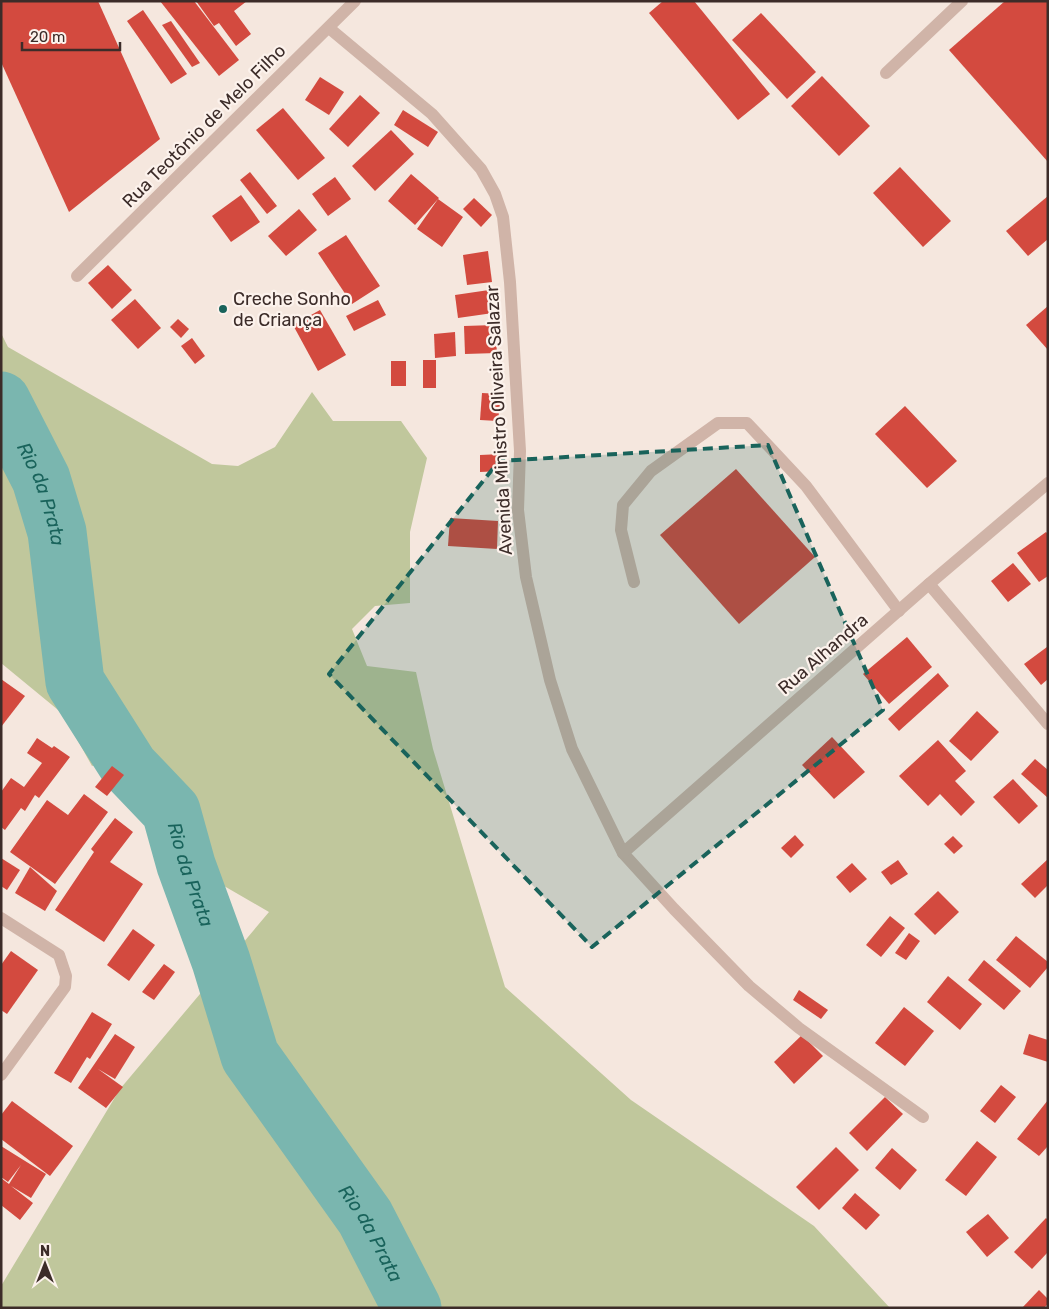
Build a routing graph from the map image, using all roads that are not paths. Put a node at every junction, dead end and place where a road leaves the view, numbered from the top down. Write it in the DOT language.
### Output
graph roads {
  1 [pos="355,1"];
  2 [pos="962,1"];
  3 [pos="329,28"];
  4 [pos="886,73"];
  5 [pos="77,276"];
  6 [pos="1048,484"];
  7 [pos="634,582"];
  8 [pos="929,584"];
  9 [pos="899,611"];
  10 [pos="1048,724"];
  11 [pos="623,853"];
  12 [pos="1,918"];
  13 [pos="1,1075"];
  14 [pos="923,1117"];
  1 -- 3 [label="street, Rua Teotônio de Melo Filho"];
  2 -- 4 [label="street"];
  3 -- 5 [label="street, Rua Teotônio de Melo Filho"];
  3 -- 11 [label="street, Avenida Ministro Oliveira Salazar"];
  6 -- 8 [label="street, Rua Alhandra"];
  7 -- 9 [label="street"];
  8 -- 9 [label="street, Rua Alhandra"];
  8 -- 10 [label="street"];
  9 -- 11 [label="street, Rua Alhandra"];
  11 -- 14 [label="street, Avenida Ministro Oliveira Salazar"];
  12 -- 13 [label="street"];
}
